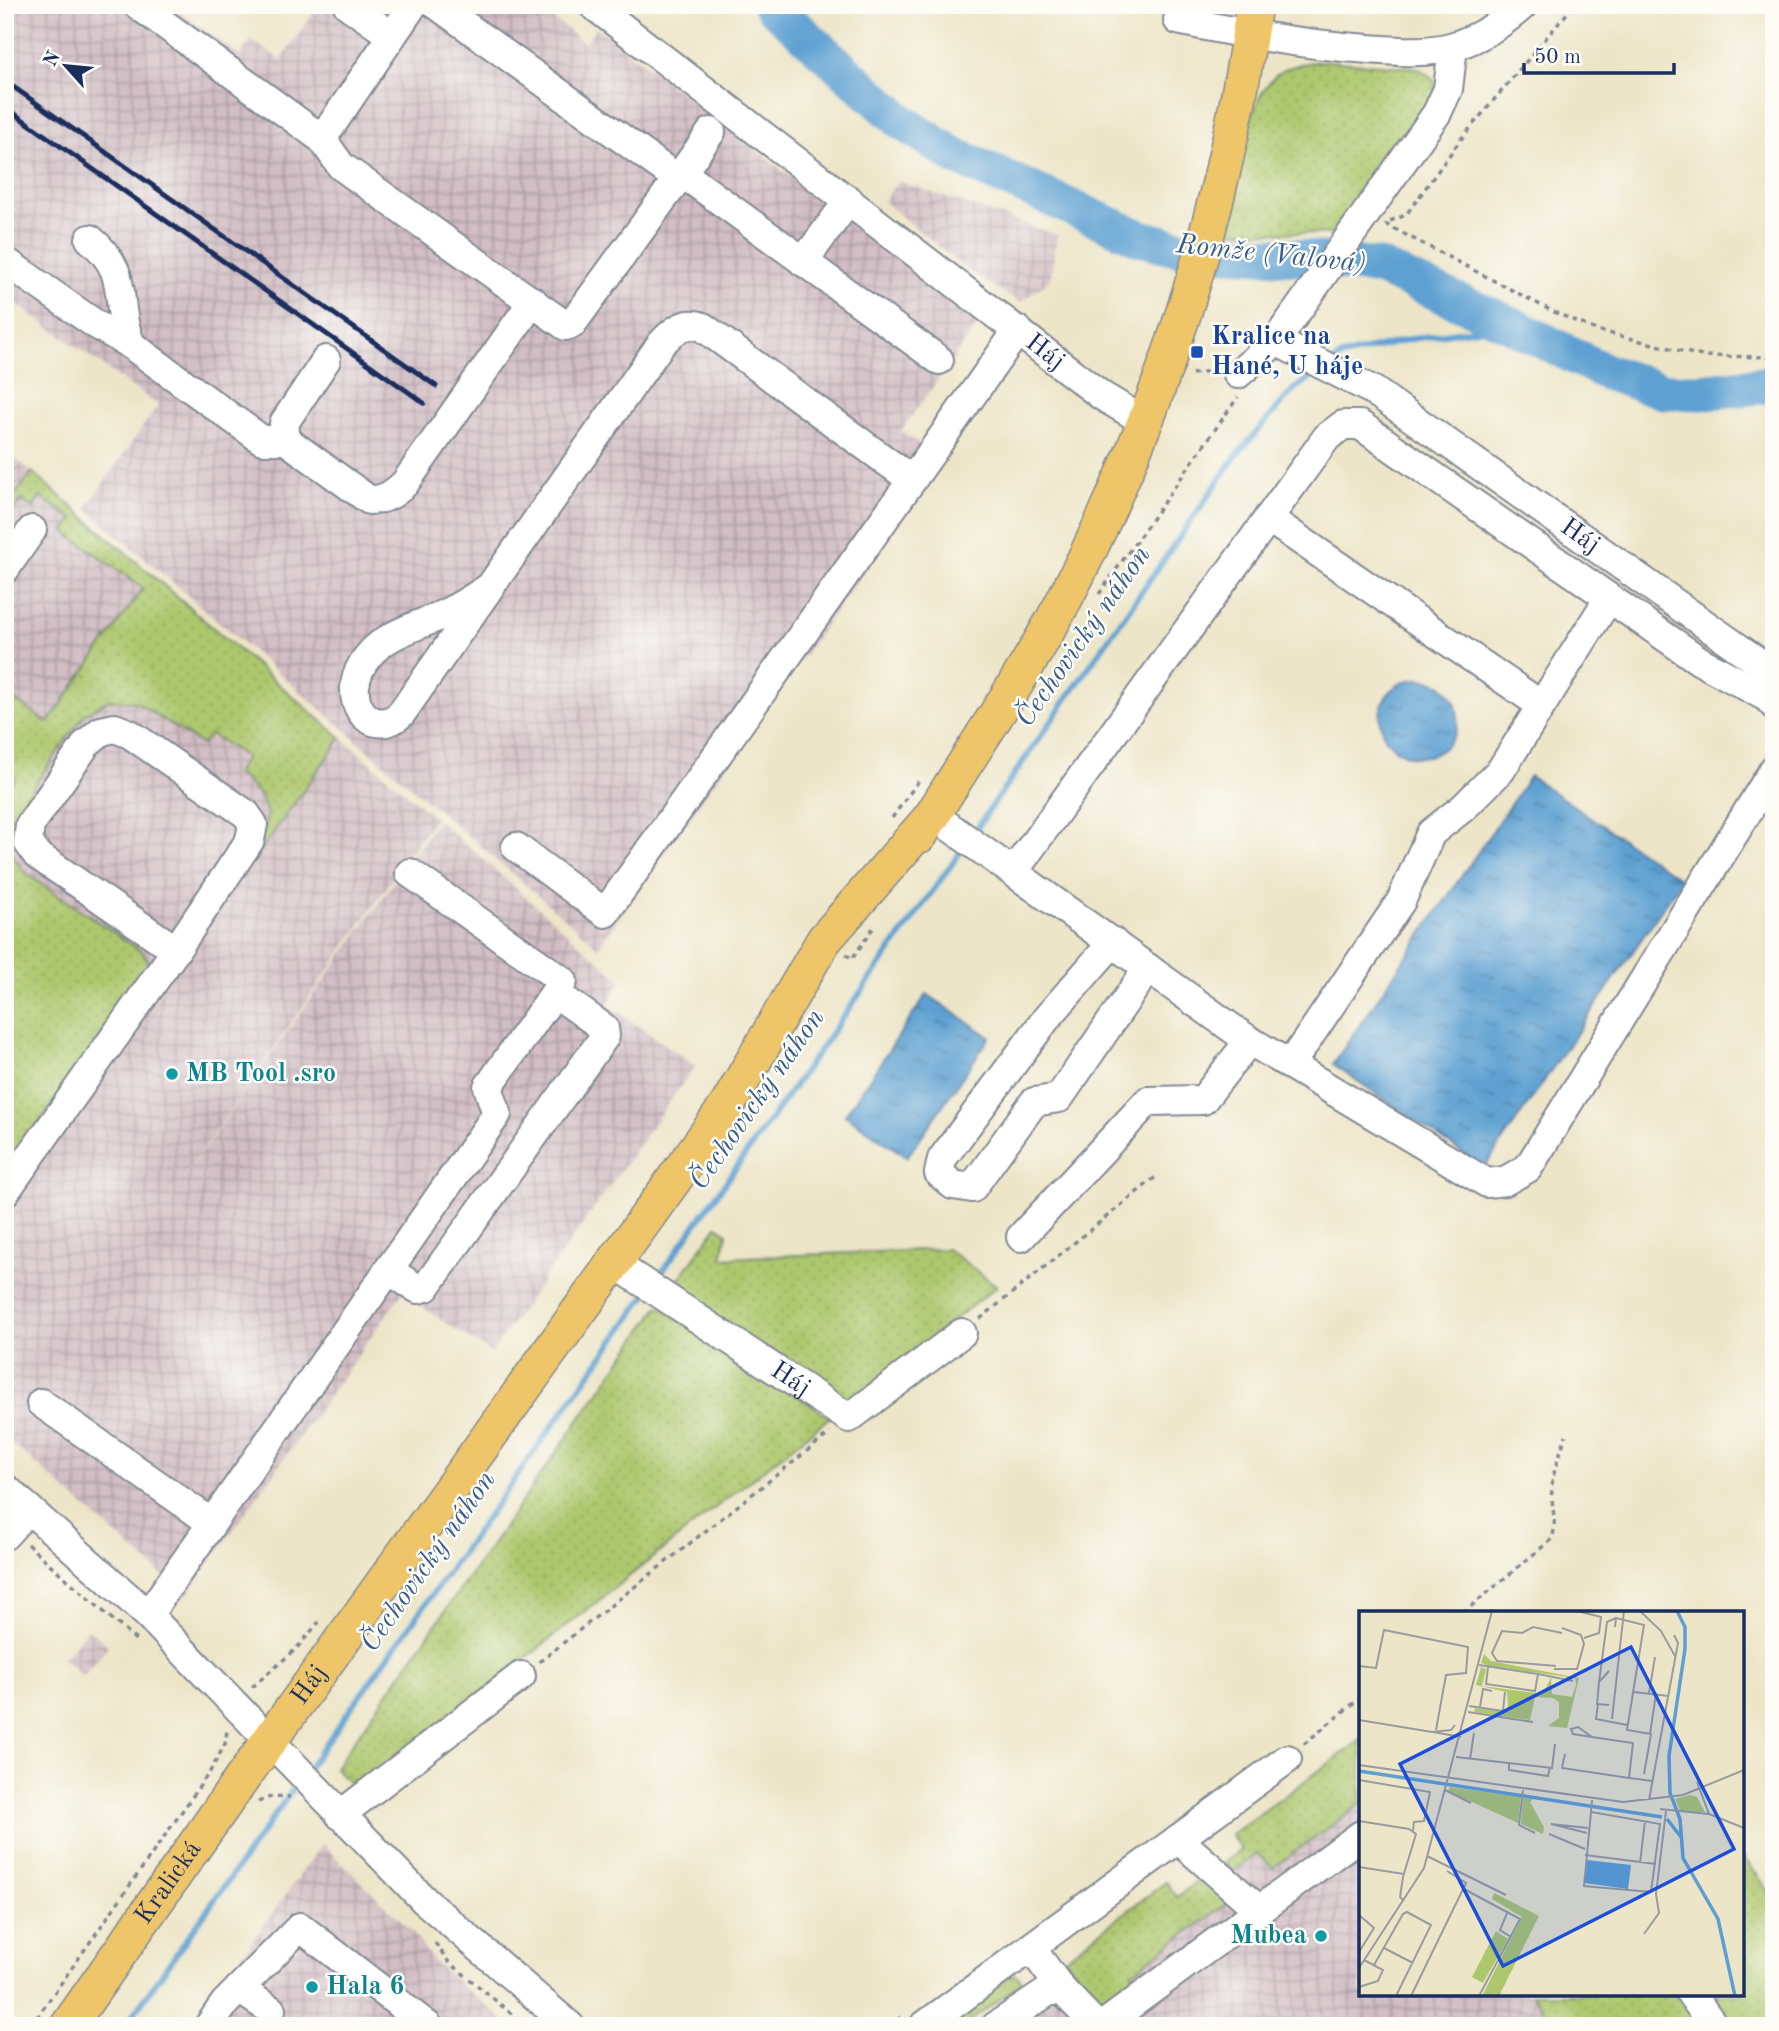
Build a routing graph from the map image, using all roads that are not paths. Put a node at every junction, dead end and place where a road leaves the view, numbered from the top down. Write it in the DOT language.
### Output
graph roads {
  1 [pos="138,5"];
  2 [pos="348,5"];
  3 [pos="413,5"];
  4 [pos="437,5"];
  5 [pos="593,5"];
  6 [pos="1523,5"];
  7 [pos="1178,20"];
  8 [pos="1251,21"];
  9 [pos="392,36"];
  10 [pos="1453,47"];
  11 [pos="710,132"];
  12 [pos="322,139"];
  13 [pos="680,176"];
  14 [pos="849,200"];
  15 [pos="90,239"];
  16 [pos="5,261"];
  17 [pos="803,262"];
  18 [pos="533,302"];
  19 [pos="1018,330"];
  20 [pos="1276,341"];
  21 [pos="131,345"];
  22 [pos="326,360"];
  23 [pos="939,360"];
  24 [pos="1238,374"];
  25 [pos="1144,421"];
  26 [pos="286,440"];
  27 [pos="912,480"];
  28 [pos="1268,519"];
  29 [pos="32,530"];
  30 [pos="5,569"];
  31 [pos="490,587"];
  32 [pos="1609,598"];
  33 [pos="1774,673"];
  34 [pos="1541,705"];
  35 [pos="1774,705"];
  36 [pos="1774,769"];
  37 [pos="957,831"];
  38 [pos="516,847"];
  39 [pos="1014,871"];
  40 [pos="410,873"];
  41 [pos="1113,942"];
  42 [pos="176,950"];
  43 [pos="1147,968"];
  44 [pos="555,993"];
  45 [pos="1250,1041"];
  46 [pos="1290,1065"];
  47 [pos="1003,1078"];
  48 [pos="1034,1102"];
  49 [pos="5,1192"];
  50 [pos="1021,1237"];
  51 [pos="388,1270"];
  52 [pos="640,1281"];
  53 [pos="962,1334"];
  54 [pos="41,1403"];
  55 [pos="5,1488"];
  56 [pos="212,1523"];
  57 [pos="15,1524"];
  58 [pos="148,1615"];
  59 [pos="521,1676"];
  60 [pos="279,1752"];
  61 [pos="1287,1759"];
  62 [pos="340,1815"];
  63 [pos="1359,1836"];
  64 [pos="1178,1839"];
  65 [pos="1259,1910"];
  66 [pos="1031,1948"];
  67 [pos="239,1989"];
  68 [pos="1063,1992"];
  69 [pos="1692,1996"];
  70 [pos="271,2010"];
  71 [pos="68,2026"];
  72 [pos="209,2026"];
  73 [pos="428,2026"];
  74 [pos="570,2026"];
  75 [pos="924,2026"];
  76 [pos="996,2026"];
  77 [pos="1100,2026"];
  78 [pos="1714,2026"];
  1 -- 12 [label="street"];
  2 -- 9 [label="street"];
  3 -- 9 [label="street"];
  4 -- 13 [label="street"];
  5 -- 14 [label="street, Háj"];
  6 -- 10 [label="street"];
  7 -- 8 [label="street"];
  8 -- 10 [label="street"];
  8 -- 25 [label="main road"];
  9 -- 12 [label="street"];
  10 -- 20 [label="street"];
  11 -- 13 [label="street"];
  12 -- 18 [label="street"];
  13 -- 17 [label="street"];
  13 -- 18 [label="street"];
  14 -- 17 [label="street"];
  14 -- 19 [label="street, Háj"];
  15 -- 21 [label="street"];
  16 -- 21 [label="street"];
  17 -- 23 [label="street"];
  18 -- 26 [label="street"];
  19 -- 25 [label="street, Háj"];
  19 -- 27 [label="street"];
  20 -- 24 [label="street"];
  20 -- 33 [label="street, Háj"];
  21 -- 26 [label="street"];
  22 -- 26 [label="street"];
  25 -- 37 [label="main road, Háj"];
  27 -- 31 [label="street"];
  27 -- 38 [label="street"];
  28 -- 32 [label="street"];
  28 -- 34 [label="street"];
  28 -- 39 [label="street"];
  29 -- 30 [label="street"];
  31 -- 31 [label="street"];
  32 -- 34 [label="street"];
  32 -- 35 [label="street"];
  34 -- 46 [label="street"];
  36 -- 46 [label="street"];
  37 -- 39 [label="street"];
  37 -- 52 [label="main road, Háj"];
  39 -- 41 [label="street"];
  40 -- 44 [label="street"];
  41 -- 43 [label="street"];
  41 -- 47 [label="street"];
  42 -- 42 [label="street"];
  42 -- 49 [label="street"];
  43 -- 45 [label="street"];
  43 -- 48 [label="street"];
  44 -- 51 [label="street"];
  44 -- 51 [label="street"];
  45 -- 46 [label="street"];
  45 -- 50 [label="street"];
  47 -- 48 [label="street"];
  47 -- 48 [label="street"];
  51 -- 56 [label="street"];
  52 -- 53 [label="street, Háj"];
  52 -- 60 [label="main road, Háj"];
  54 -- 56 [label="street"];
  55 -- 57 [label="street"];
  56 -- 58 [label="street"];
  57 -- 58 [label="street"];
  58 -- 60 [label="street"];
  59 -- 62 [label="street"];
  60 -- 62 [label="street"];
  60 -- 71 [label="main road, Kralická"];
  61 -- 64 [label="street"];
  62 -- 74 [label="street"];
  63 -- 65 [label="street"];
  64 -- 65 [label="street"];
  64 -- 66 [label="street"];
  65 -- 77 [label="street"];
  66 -- 68 [label="street"];
  66 -- 75 [label="street"];
  67 -- 70 [label="street"];
  67 -- 72 [label="street"];
  67 -- 73 [label="street"];
  68 -- 76 [label="street"];
  68 -- 77 [label="street"];
  69 -- 78 [label="street"];
}
